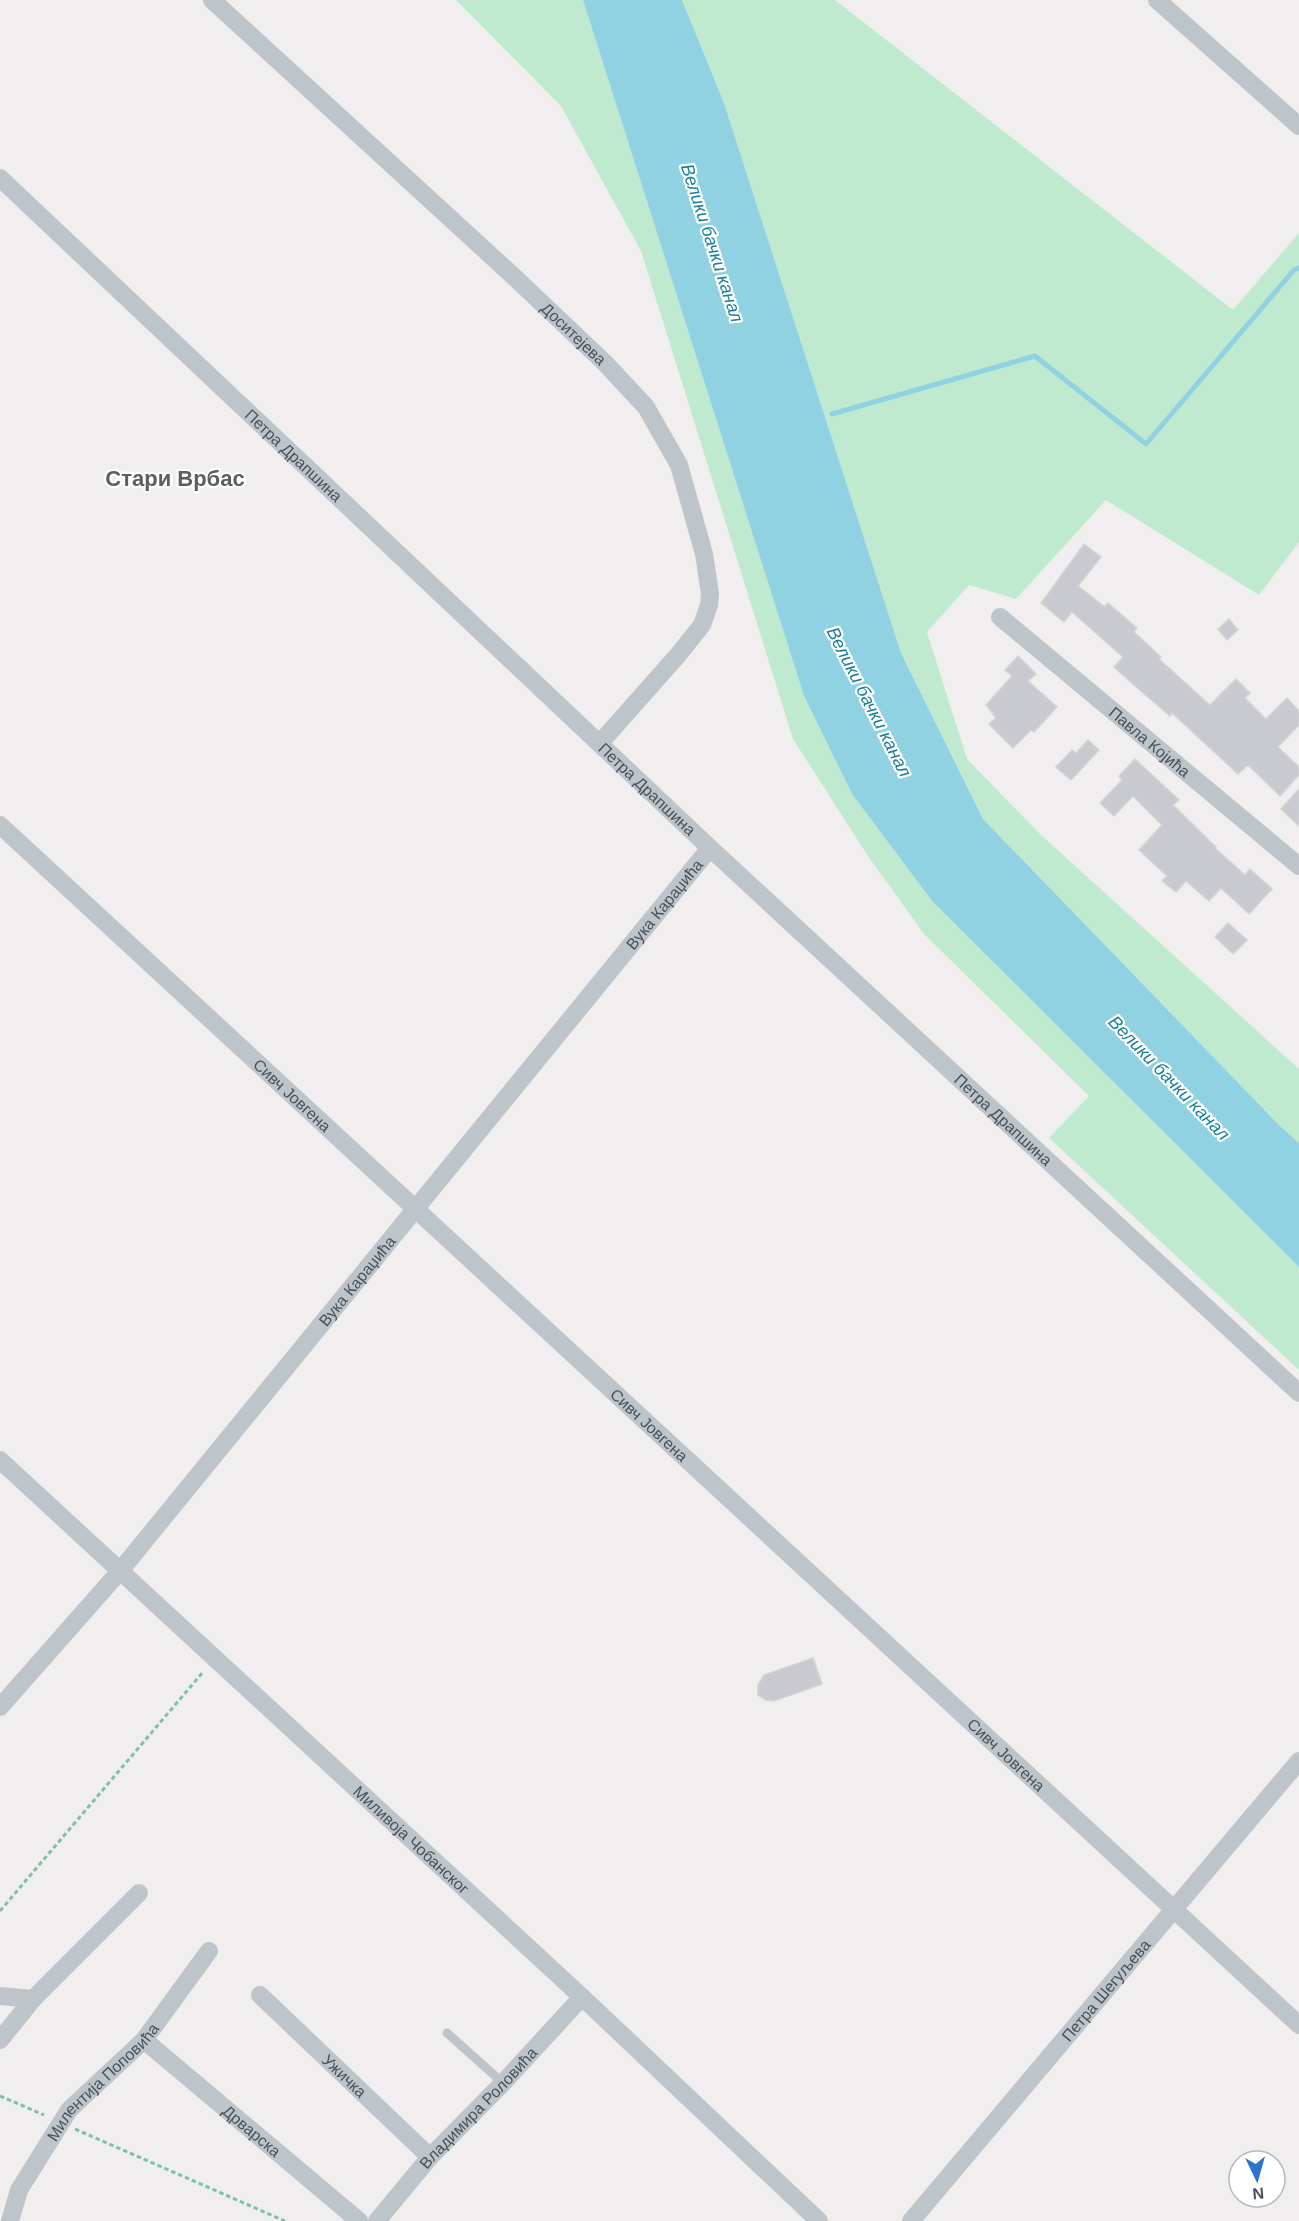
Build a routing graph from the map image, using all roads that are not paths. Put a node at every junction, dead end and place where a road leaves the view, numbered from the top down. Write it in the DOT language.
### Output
graph roads {
  1 [pos="212,0"];
  2 [pos="1157,0"];
  3 [pos="1299,126"];
  4 [pos="0,178"];
  5 [pos="1000,617"];
  6 [pos="600,743"];
  7 [pos="0,825"];
  8 [pos="710,848"];
  9 [pos="1299,866"];
  10 [pos="415,1209"];
  11 [pos="1299,1393"];
  12 [pos="0,1460"];
  13 [pos="120,1571"];
  14 [pos="0,1707"];
  15 [pos="1299,1761"];
  16 [pos="139,1893"];
  17 [pos="1174,1910"];
  18 [pos="209,1951"];
  19 [pos="260,1995"];
  20 [pos="0,1996"];
  21 [pos="582,1997"];
  22 [pos="33,2000"];
  23 [pos="1299,2025"];
  24 [pos="447,2033"];
  25 [pos="0,2040"];
  26 [pos="144,2040"];
  27 [pos="503,2083"];
  28 [pos="430,2157"];
  29 [pos="10,2221"];
  30 [pos="359,2221"];
  31 [pos="377,2221"];
  32 [pos="819,2221"];
  33 [pos="911,2221"];
  1 -- 6 [label="street, Доситејева"];
  2 -- 3 [label="street"];
  4 -- 6 [label="street, Петра Драпшина"];
  5 -- 9 [label="street, Павла Којића"];
  6 -- 8 [label="street, Петра Драпшина"];
  7 -- 10 [label="street, Сивч Јовгена"];
  8 -- 10 [label="street, Вука Караџића"];
  8 -- 11 [label="street, Петра Драпшина"];
  10 -- 13 [label="street, Вука Караџића"];
  10 -- 17 [label="street, Сивч Јовгена"];
  12 -- 13 [label="street, Миливоја Чобанског"];
  13 -- 14 [label="street, Вука Караџића"];
  13 -- 21 [label="street, Миливоја Чобанског"];
  15 -- 17 [label="street, Петра Шегуљева"];
  16 -- 22 [label="street"];
  17 -- 23 [label="street, Сивч Јовгена"];
  17 -- 33 [label="street, Петра Шегуљева"];
  18 -- 26 [label="street, Милентија Поповића"];
  19 -- 28 [label="street, Ужичка"];
  20 -- 22 [label="street"];
  21 -- 27 [label="street, Владимира Роловића"];
  21 -- 32 [label="street, Миливоја Чобанског"];
  22 -- 25 [label="street"];
  24 -- 27 [label="lane"];
  26 -- 29 [label="street, Милентија Поповића"];
  26 -- 30 [label="street, Дрварска"];
  27 -- 28 [label="street, Владимира Роловића"];
  28 -- 31 [label="street, Владимира Роловића"];
}
